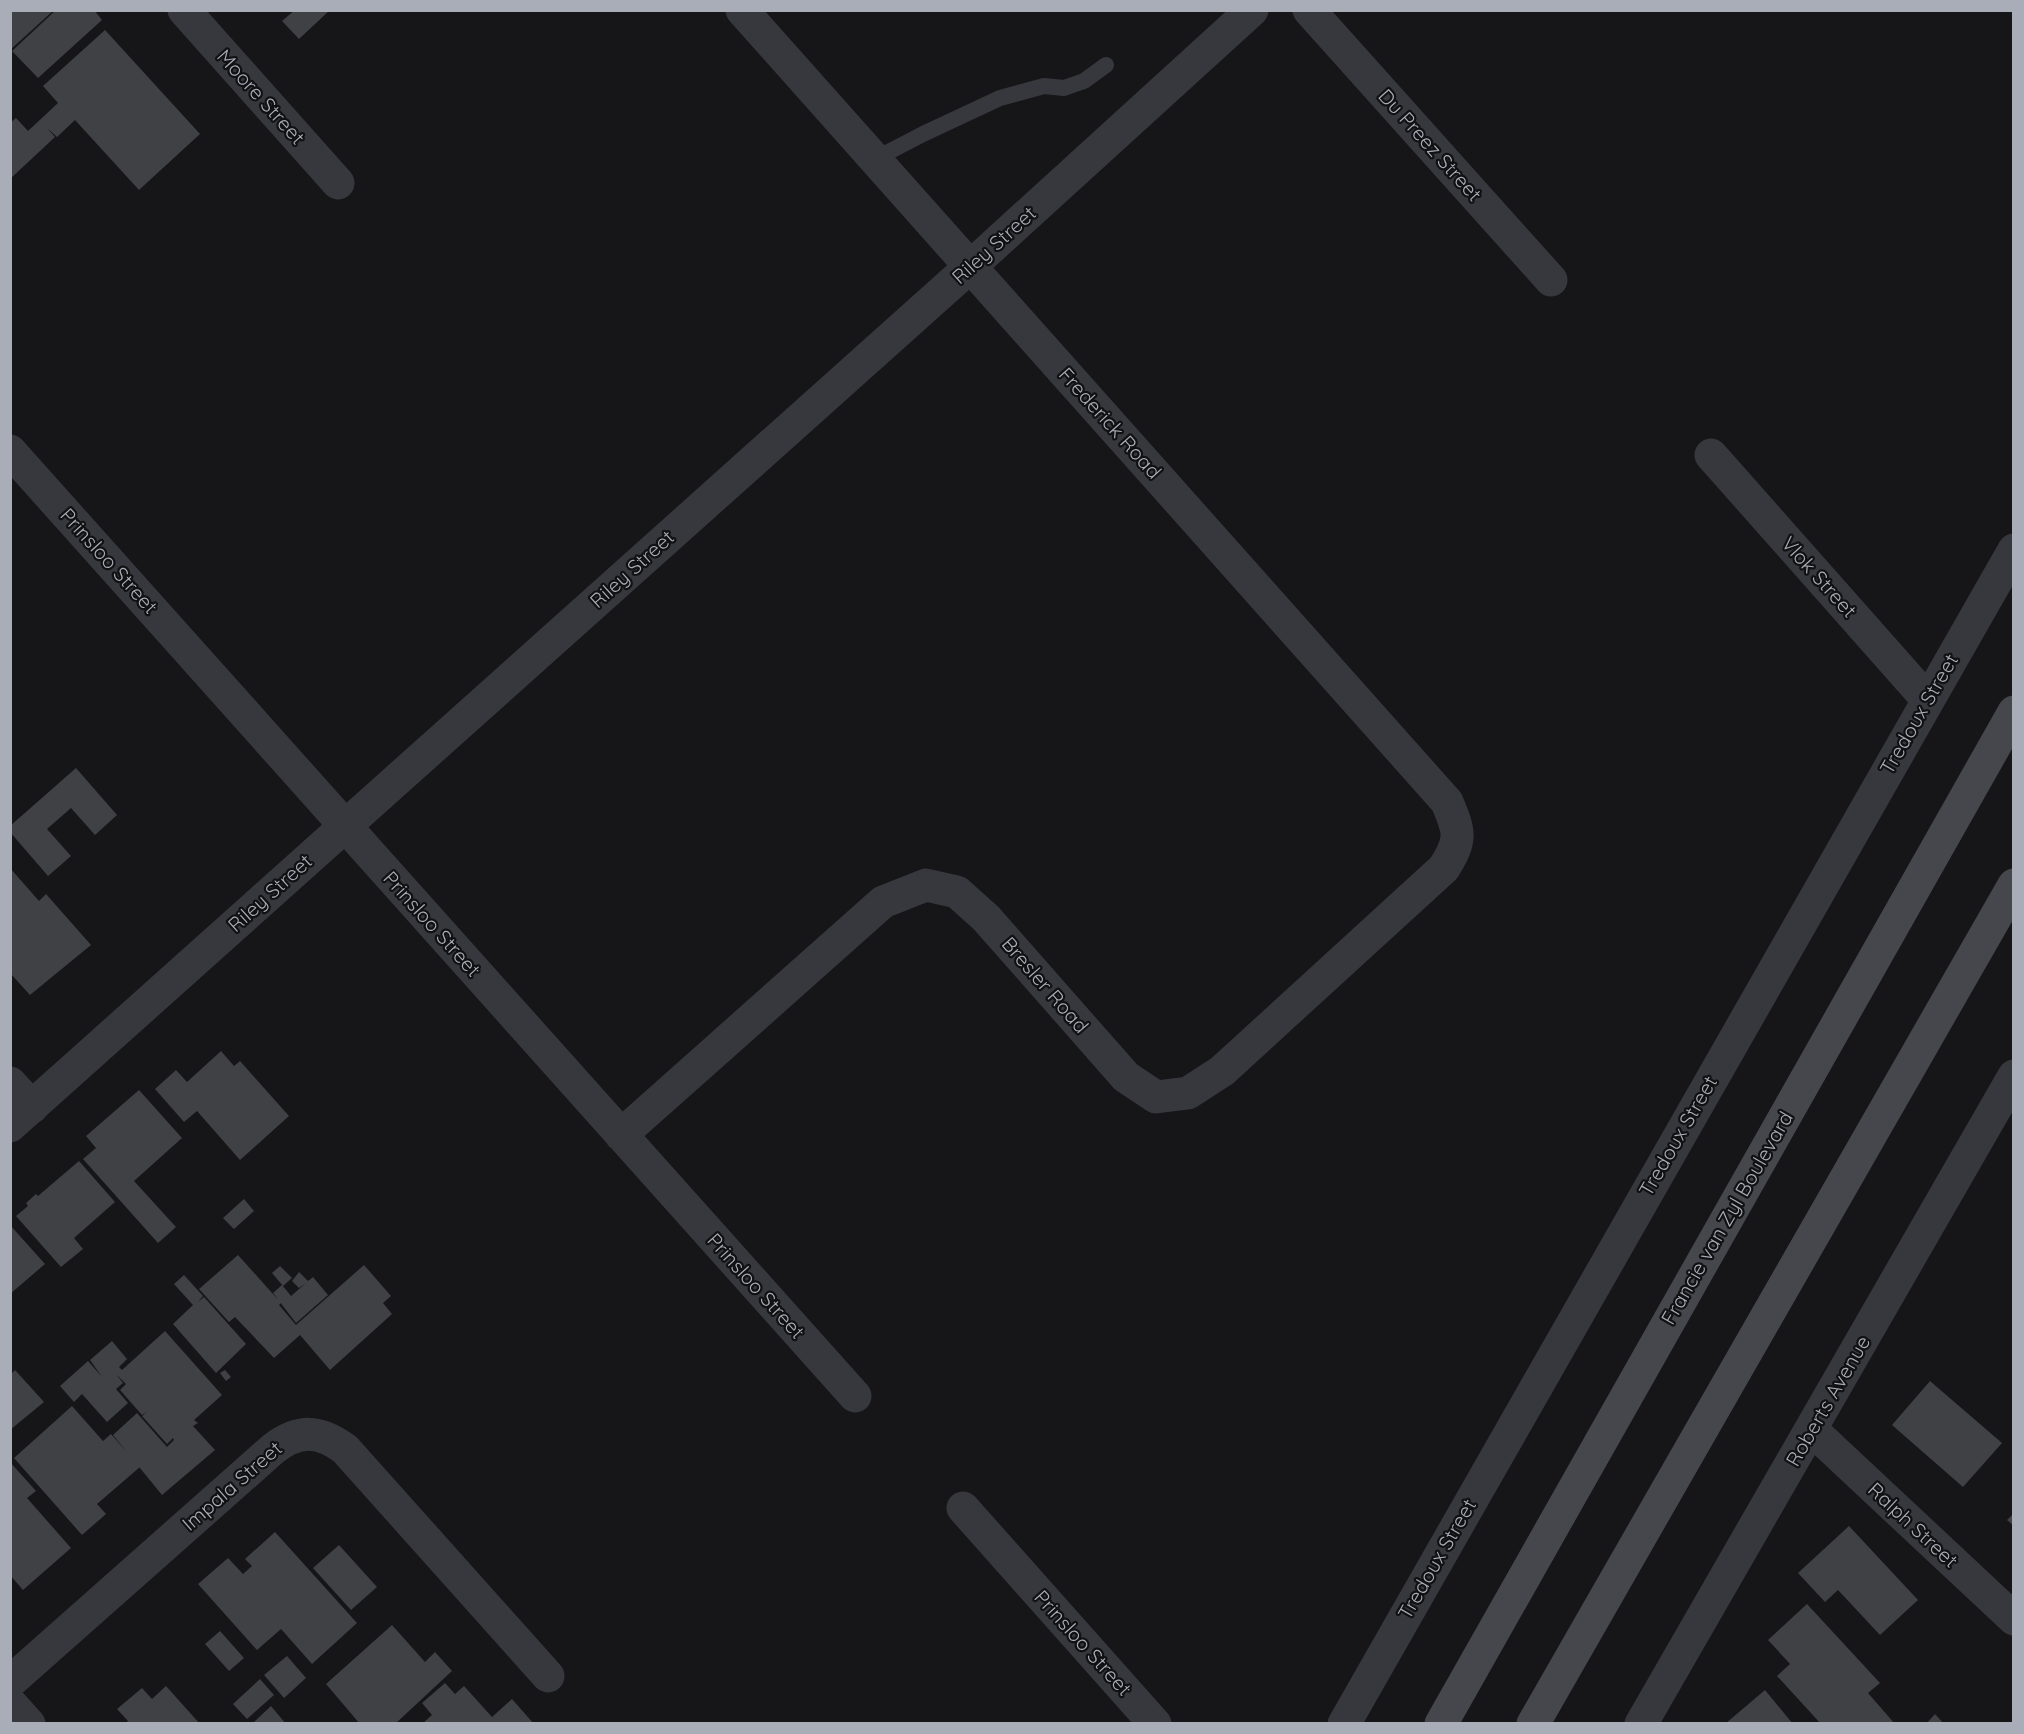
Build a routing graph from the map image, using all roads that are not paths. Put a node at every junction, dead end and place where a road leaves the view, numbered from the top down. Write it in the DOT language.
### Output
graph roads {
  1 [pos="184,10"];
  2 [pos="742,10"];
  3 [pos="1252,10"];
  4 [pos="1309,10"];
  5 [pos="1106,66"];
  6 [pos="875,159"];
  7 [pos="338,183"];
  8 [pos="971,266"];
  9 [pos="1551,280"];
  10 [pos="10,451"];
  11 [pos="1711,455"];
  12 [pos="2013,550"];
  13 [pos="1927,699"];
  14 [pos="2013,712"];
  15 [pos="344,826"];
  16 [pos="1458,846"];
  17 [pos="2013,885"];
  18 [pos="2013,1076"];
  19 [pos="10,1083"];
  20 [pos="21,1117"];
  21 [pos="621,1135"];
  22 [pos="855,1396"];
  23 [pos="1812,1430"];
  24 [pos="963,1508"];
  25 [pos="2013,1619"];
  26 [pos="548,1676"];
  27 [pos="10,1682"];
  28 [pos="10,1703"];
  29 [pos="28,1724"];
  30 [pos="1155,1724"];
  31 [pos="1344,1724"];
  32 [pos="1441,1724"];
  33 [pos="1533,1724"];
  34 [pos="1641,1724"];
  1 -- 7 [label="street, Moore Street"];
  2 -- 6 [label="street, Frederick Road"];
  3 -- 8 [label="street, Riley Street"];
  4 -- 9 [label="street, Du Preez Street"];
  5 -- 6 [label="lane"];
  6 -- 8 [label="street, Frederick Road"];
  8 -- 15 [label="street, Riley Street"];
  8 -- 16 [label="street, Frederick Road"];
  10 -- 15 [label="street, Prinsloo Street"];
  11 -- 13 [label="street, Vlok Street"];
  12 -- 13 [label="street, Tredoux Street"];
  13 -- 31 [label="street, Tredoux Street"];
  14 -- 32 [label="main road, Francie van Zyl Boulevard"];
  15 -- 20 [label="street, Riley Street"];
  15 -- 21 [label="street, Prinsloo Street"];
  16 -- 21 [label="street, Bresler Road"];
  17 -- 33 [label="main road"];
  18 -- 23 [label="street, Roberts Avenue"];
  19 -- 20 [label="street"];
  21 -- 22 [label="street, Prinsloo Street"];
  23 -- 25 [label="street, Ralph Street"];
  23 -- 34 [label="street, Roberts Avenue"];
  24 -- 30 [label="street, Prinsloo Street"];
  26 -- 27 [label="street, Impala Street"];
  28 -- 29 [label="street"];
}
